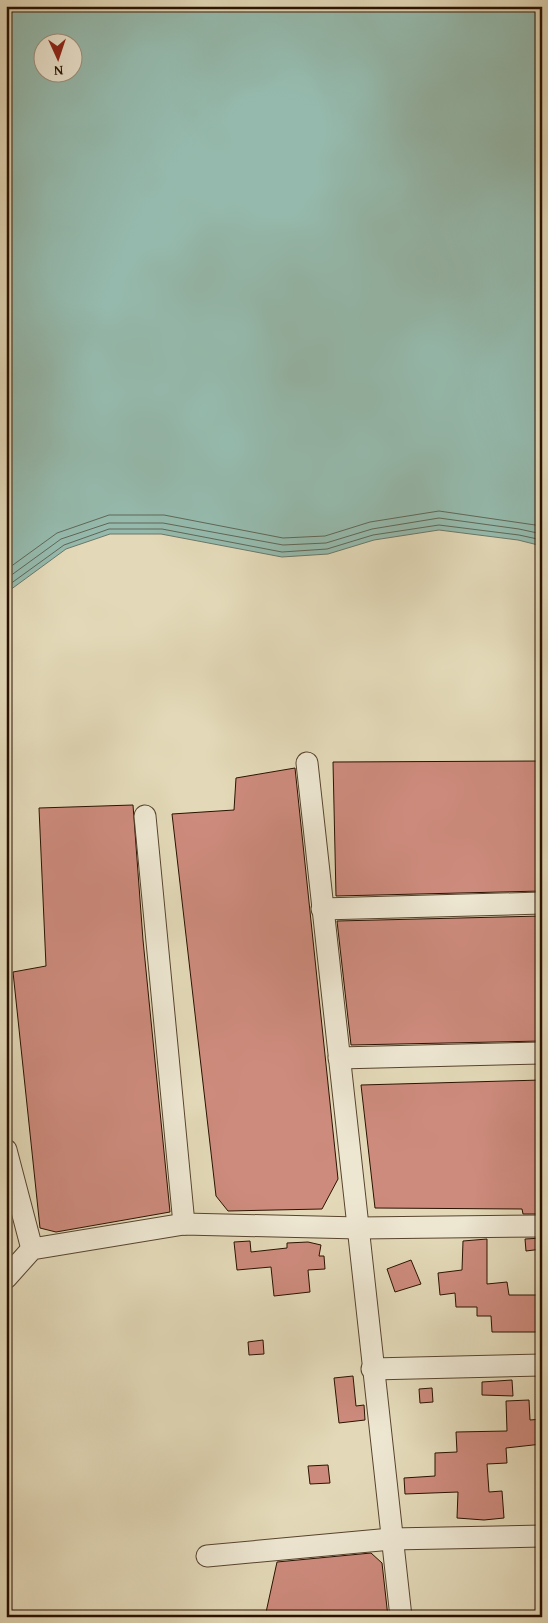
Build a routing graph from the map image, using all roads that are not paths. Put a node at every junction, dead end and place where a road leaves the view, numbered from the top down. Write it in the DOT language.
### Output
graph roads {
  1 [pos="307,764"];
  2 [pos="145,816"];
  3 [pos="542,903"];
  4 [pos="322,910"];
  5 [pos="542,1053"];
  6 [pos="339,1058"];
  7 [pos="6,1150"];
  8 [pos="184,1224"];
  9 [pos="542,1226"];
  10 [pos="359,1228"];
  11 [pos="32,1249"];
  12 [pos="6,1278"];
  13 [pos="542,1366"];
  14 [pos="372,1369"];
  15 [pos="542,1536"];
  16 [pos="390,1539"];
  17 [pos="207,1556"];
  18 [pos="401,1617"];
  1 -- 4 [label="street"];
  2 -- 8 [label="street"];
  3 -- 4 [label="street"];
  4 -- 6 [label="street"];
  5 -- 6 [label="street"];
  6 -- 10 [label="street"];
  7 -- 11 [label="street"];
  8 -- 10 [label="street"];
  8 -- 11 [label="street"];
  9 -- 10 [label="street"];
  10 -- 14 [label="street"];
  11 -- 12 [label="street"];
  13 -- 14 [label="street"];
  14 -- 16 [label="street"];
  15 -- 16 [label="street"];
  16 -- 17 [label="street"];
  16 -- 18 [label="street"];
}
